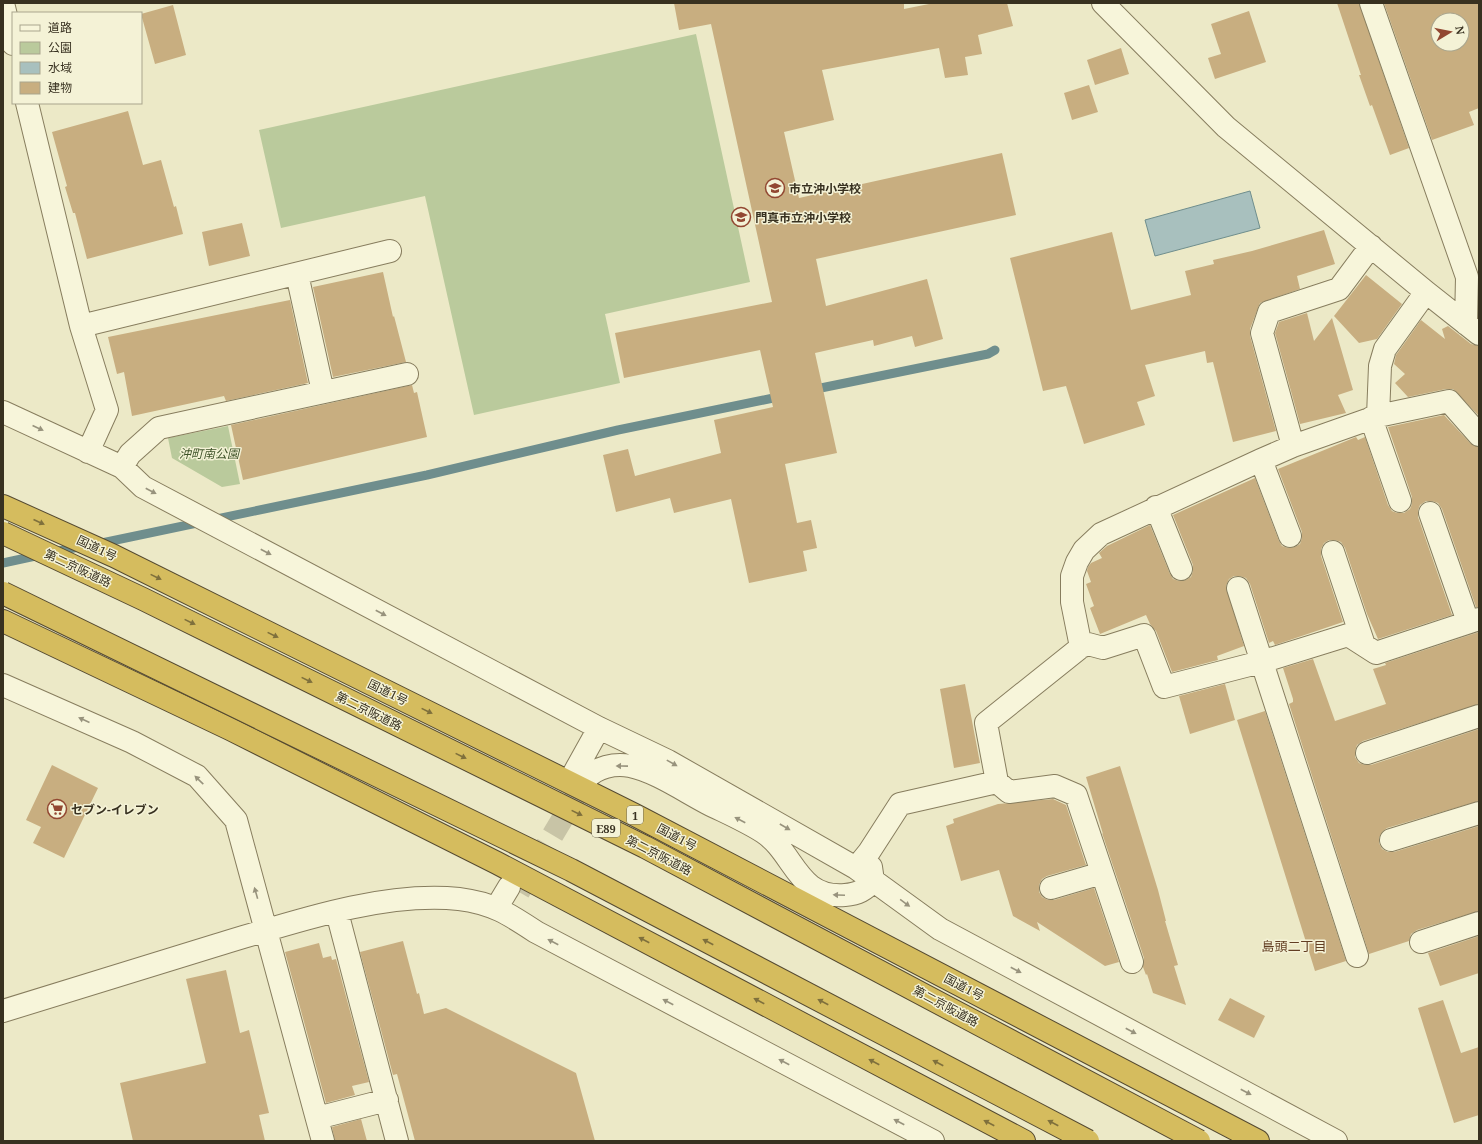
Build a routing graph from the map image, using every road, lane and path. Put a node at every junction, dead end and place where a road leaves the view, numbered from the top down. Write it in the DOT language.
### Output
graph roads {
  1 [pos="3,3"];
  2 [pos="1103,3"];
  3 [pos="1371,3"];
  4 [pos="12,40"];
  5 [pos="27,104"];
  6 [pos="1371,246"];
  7 [pos="390,251"];
  8 [pos="298,274"];
  9 [pos="1426,292"];
  10 [pos="81,326"];
  11 [pos="1472,329"];
  12 [pos="407,374"];
  13 [pos="323,392"];
  14 [pos="3,412"];
  15 [pos="1374,417"];
  16 [pos="1479,435"];
  17 [pos="1293,446"];
  18 [pos="88,452"];
  19 [pos="1261,460"];
  20 [pos="122,467"];
  21 [pos="1400,501"];
  22 [pos="3,506"];
  23 [pos="1156,507"];
  24 [pos="1430,513"];
  25 [pos="3,534"];
  26 [pos="1290,536"];
  27 [pos="1333,552"];
  28 [pos="1181,569"];
  29 [pos="1238,588"];
  30 [pos="3,593"];
  31 [pos="1474,620"];
  32 [pos="3,621"];
  33 [pos="1364,644"];
  34 [pos="1081,646"];
  35 [pos="1261,662"];
  36 [pos="3,685"];
  37 [pos="1478,722"];
  38 [pos="599,728"];
  39 [pos="1367,753"];
  40 [pos="997,782"];
  41 [pos="1479,813"];
  42 [pos="1391,840"];
  43 [pos="866,867"];
  44 [pos="1102,873"];
  45 [pos="1051,888"];
  46 [pos="514,890"];
  47 [pos="502,910"];
  48 [pos="337,912"];
  49 [pos="1479,923"];
  50 [pos="267,930"];
  51 [pos="1421,942"];
  52 [pos="1357,956"];
  53 [pos="1132,962"];
  54 [pos="3,1010"];
  55 [pos="387,1100"];
  56 [pos="317,1118"];
  57 [pos="323,1141"];
  58 [pos="397,1141"];
  59 [pos="933,1141"];
  60 [pos="1024,1141"];
  61 [pos="1088,1141"];
  62 [pos="1199,1141"];
  63 [pos="1258,1141"];
  64 [pos="1336,1141"];
  1 -- 4 [label="street"];
  2 -- 6 [label="street"];
  3 -- 11 [label="street"];
  5 -- 10 [label="street"];
  6 -- 9 [label="street"];
  6 -- 17 [label="street"];
  7 -- 8 [label="street"];
  8 -- 10 [label="street"];
  8 -- 13 [label="street"];
  9 -- 11 [label="street"];
  9 -- 15 [label="street"];
  10 -- 18 [label="street"];
  12 -- 13 [label="street"];
  13 -- 20 [label="street"];
  14 -- 18 [label="street, one-way"];
  15 -- 16 [label="street"];
  15 -- 17 [label="street"];
  15 -- 21 [label="street"];
  17 -- 19 [label="street"];
  18 -- 20 [label="street"];
  19 -- 23 [label="street"];
  19 -- 26 [label="street"];
  20 -- 38 [label="street, one-way"];
  22 -- 63 [label="highway, 国道1号 / 1, one-way"];
  23 -- 28 [label="street"];
  23 -- 34 [label="street"];
  24 -- 31 [label="street"];
  25 -- 62 [label="highway, 第二京阪道路 / E89, one-way, bridge"];
  27 -- 33 [label="street"];
  29 -- 35 [label="street"];
  61 -- 30 [label="highway, one-way, bridge"];
  31 -- 33 [label="street"];
  60 -- 32 [label="highway, one-way"];
  33 -- 35 [label="street"];
  34 -- 35 [label="street"];
  34 -- 40 [label="street"];
  35 -- 52 [label="street"];
  50 -- 36 [label="street, one-way"];
  37 -- 39 [label="street"];
  38 -- 43 [label="street, one-way"];
  43 -- 38 [label="street, one-way"];
  40 -- 43 [label="street"];
  40 -- 44 [label="street"];
  41 -- 42 [label="street"];
  43 -- 64 [label="street, one-way"];
  44 -- 45 [label="street"];
  44 -- 53 [label="street"];
  46 -- 47 [label="street"];
  47 -- 48 [label="street"];
  59 -- 47 [label="street, one-way"];
  48 -- 50 [label="street"];
  48 -- 55 [label="street"];
  49 -- 51 [label="street"];
  50 -- 54 [label="street"];
  50 -- 56 [label="street"];
  55 -- 56 [label="street"];
  55 -- 58 [label="street"];
  56 -- 57 [label="street"];
}
